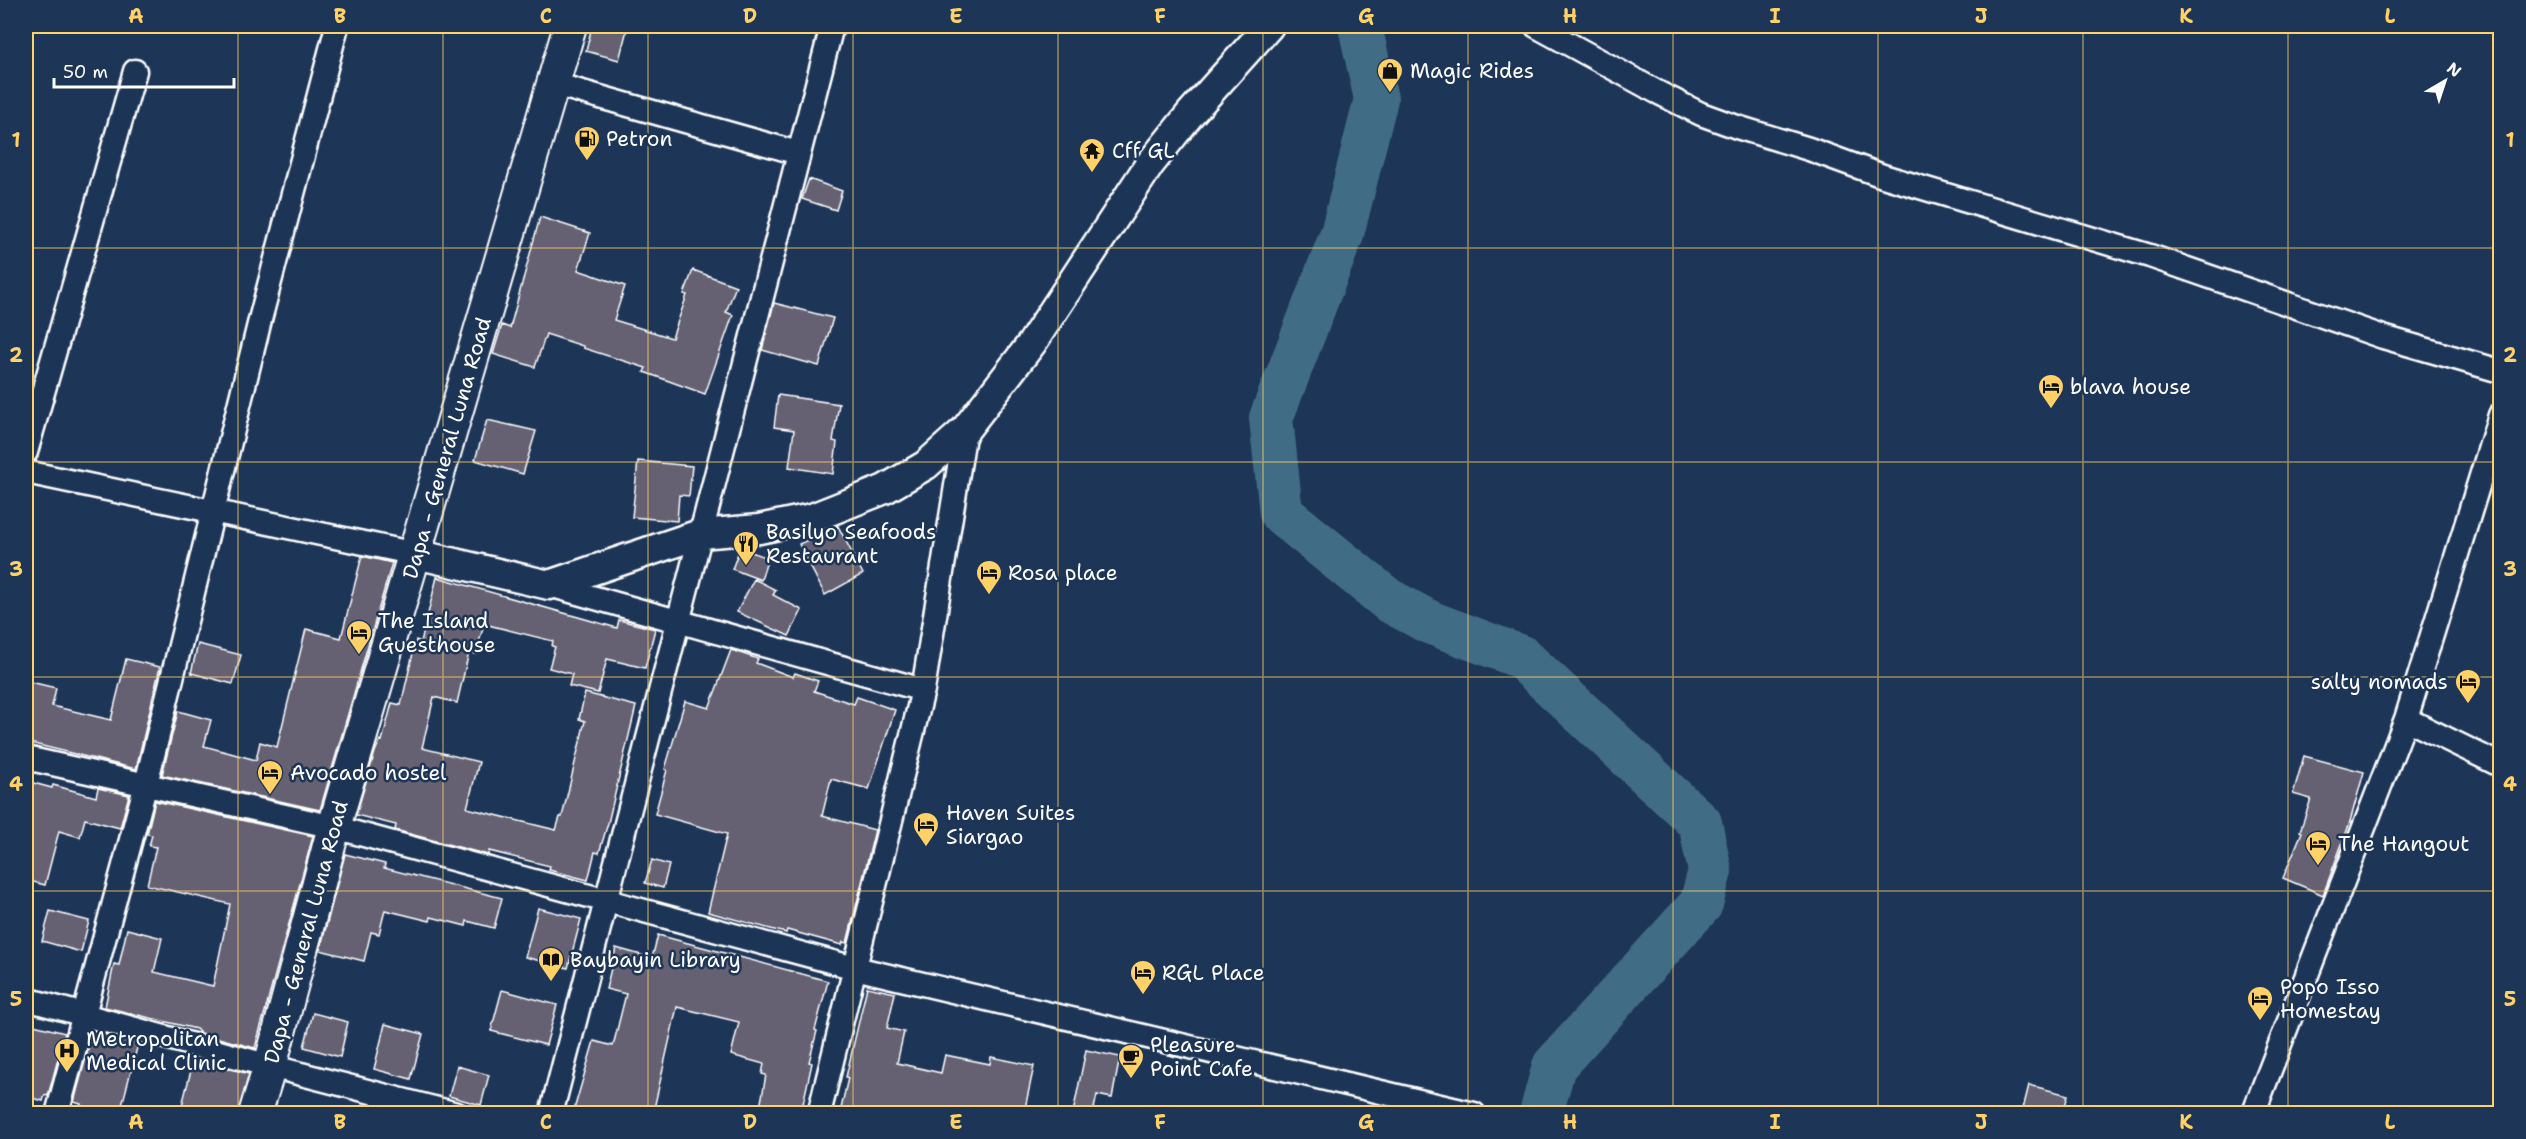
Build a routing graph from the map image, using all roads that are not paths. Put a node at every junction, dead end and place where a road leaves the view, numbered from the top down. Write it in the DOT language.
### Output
graph roads {
  1 [pos="337,26"];
  2 [pos="570,26"];
  3 [pos="832,26"];
  4 [pos="1269,26"];
  5 [pos="1536,26"];
  6 [pos="135,71"];
  7 [pos="554,84"];
  8 [pos="798,153"];
  9 [pos="2500,371"];
  10 [pos="2500,415"];
  11 [pos="965,430"];
  12 [pos="26,452"];
  13 [pos="26,472"];
  14 [pos="214,510"];
  15 [pos="700,534"];
  16 [pos="416,554"];
  17 [pos="549,585"];
  18 [pos="679,621"];
  19 [pos="923,690"];
  20 [pos="2406,719"];
  21 [pos="26,758"];
  22 [pos="2500,765"];
  23 [pos="146,784"];
  24 [pos="334,827"];
  25 [pos="607,899"];
  26 [pos="855,968"];
  27 [pos="26,999"];
  28 [pos="84,1014"];
  29 [pos="270,1066"];
  30 [pos="57,1113"];
  31 [pos="255,1113"];
  32 [pos="457,1113"];
  33 [pos="551,1113"];
  34 [pos="819,1113"];
  35 [pos="1474,1113"];
  36 [pos="2253,1113"];
  1 -- 14 [label="street"];
  2 -- 7 [label="main road, Dapa - General Luna Road"];
  3 -- 8 [label="street"];
  4 -- 11 [label="street"];
  5 -- 9 [label="street"];
  6 -- 12 [label="street"];
  7 -- 8 [label="street"];
  7 -- 16 [label="main road, Dapa - General Luna Road"];
  8 -- 15 [label="street"];
  10 -- 20 [label="street"];
  11 -- 15 [label="street"];
  11 -- 19 [label="street"];
  13 -- 14 [label="street"];
  14 -- 16 [label="street"];
  14 -- 23 [label="street"];
  15 -- 17 [label="street"];
  15 -- 18 [label="street"];
  16 -- 17 [label="street"];
  16 -- 24 [label="main road, Dapa - General Luna Road"];
  17 -- 18 [label="street"];
  18 -- 19 [label="street"];
  18 -- 25 [label="street"];
  19 -- 26 [label="street"];
  20 -- 22 [label="street"];
  20 -- 36 [label="street"];
  21 -- 23 [label="street"];
  23 -- 24 [label="street"];
  23 -- 28 [label="street"];
  24 -- 25 [label="street"];
  24 -- 29 [label="main road, Dapa - General Luna Road"];
  25 -- 26 [label="street"];
  25 -- 33 [label="street"];
  26 -- 34 [label="street"];
  26 -- 35 [label="street"];
  27 -- 28 [label="street"];
  28 -- 29 [label="street"];
  28 -- 30 [label="street"];
  29 -- 31 [label="main road, Dapa - General Luna Road"];
  29 -- 32 [label="street"];
}
